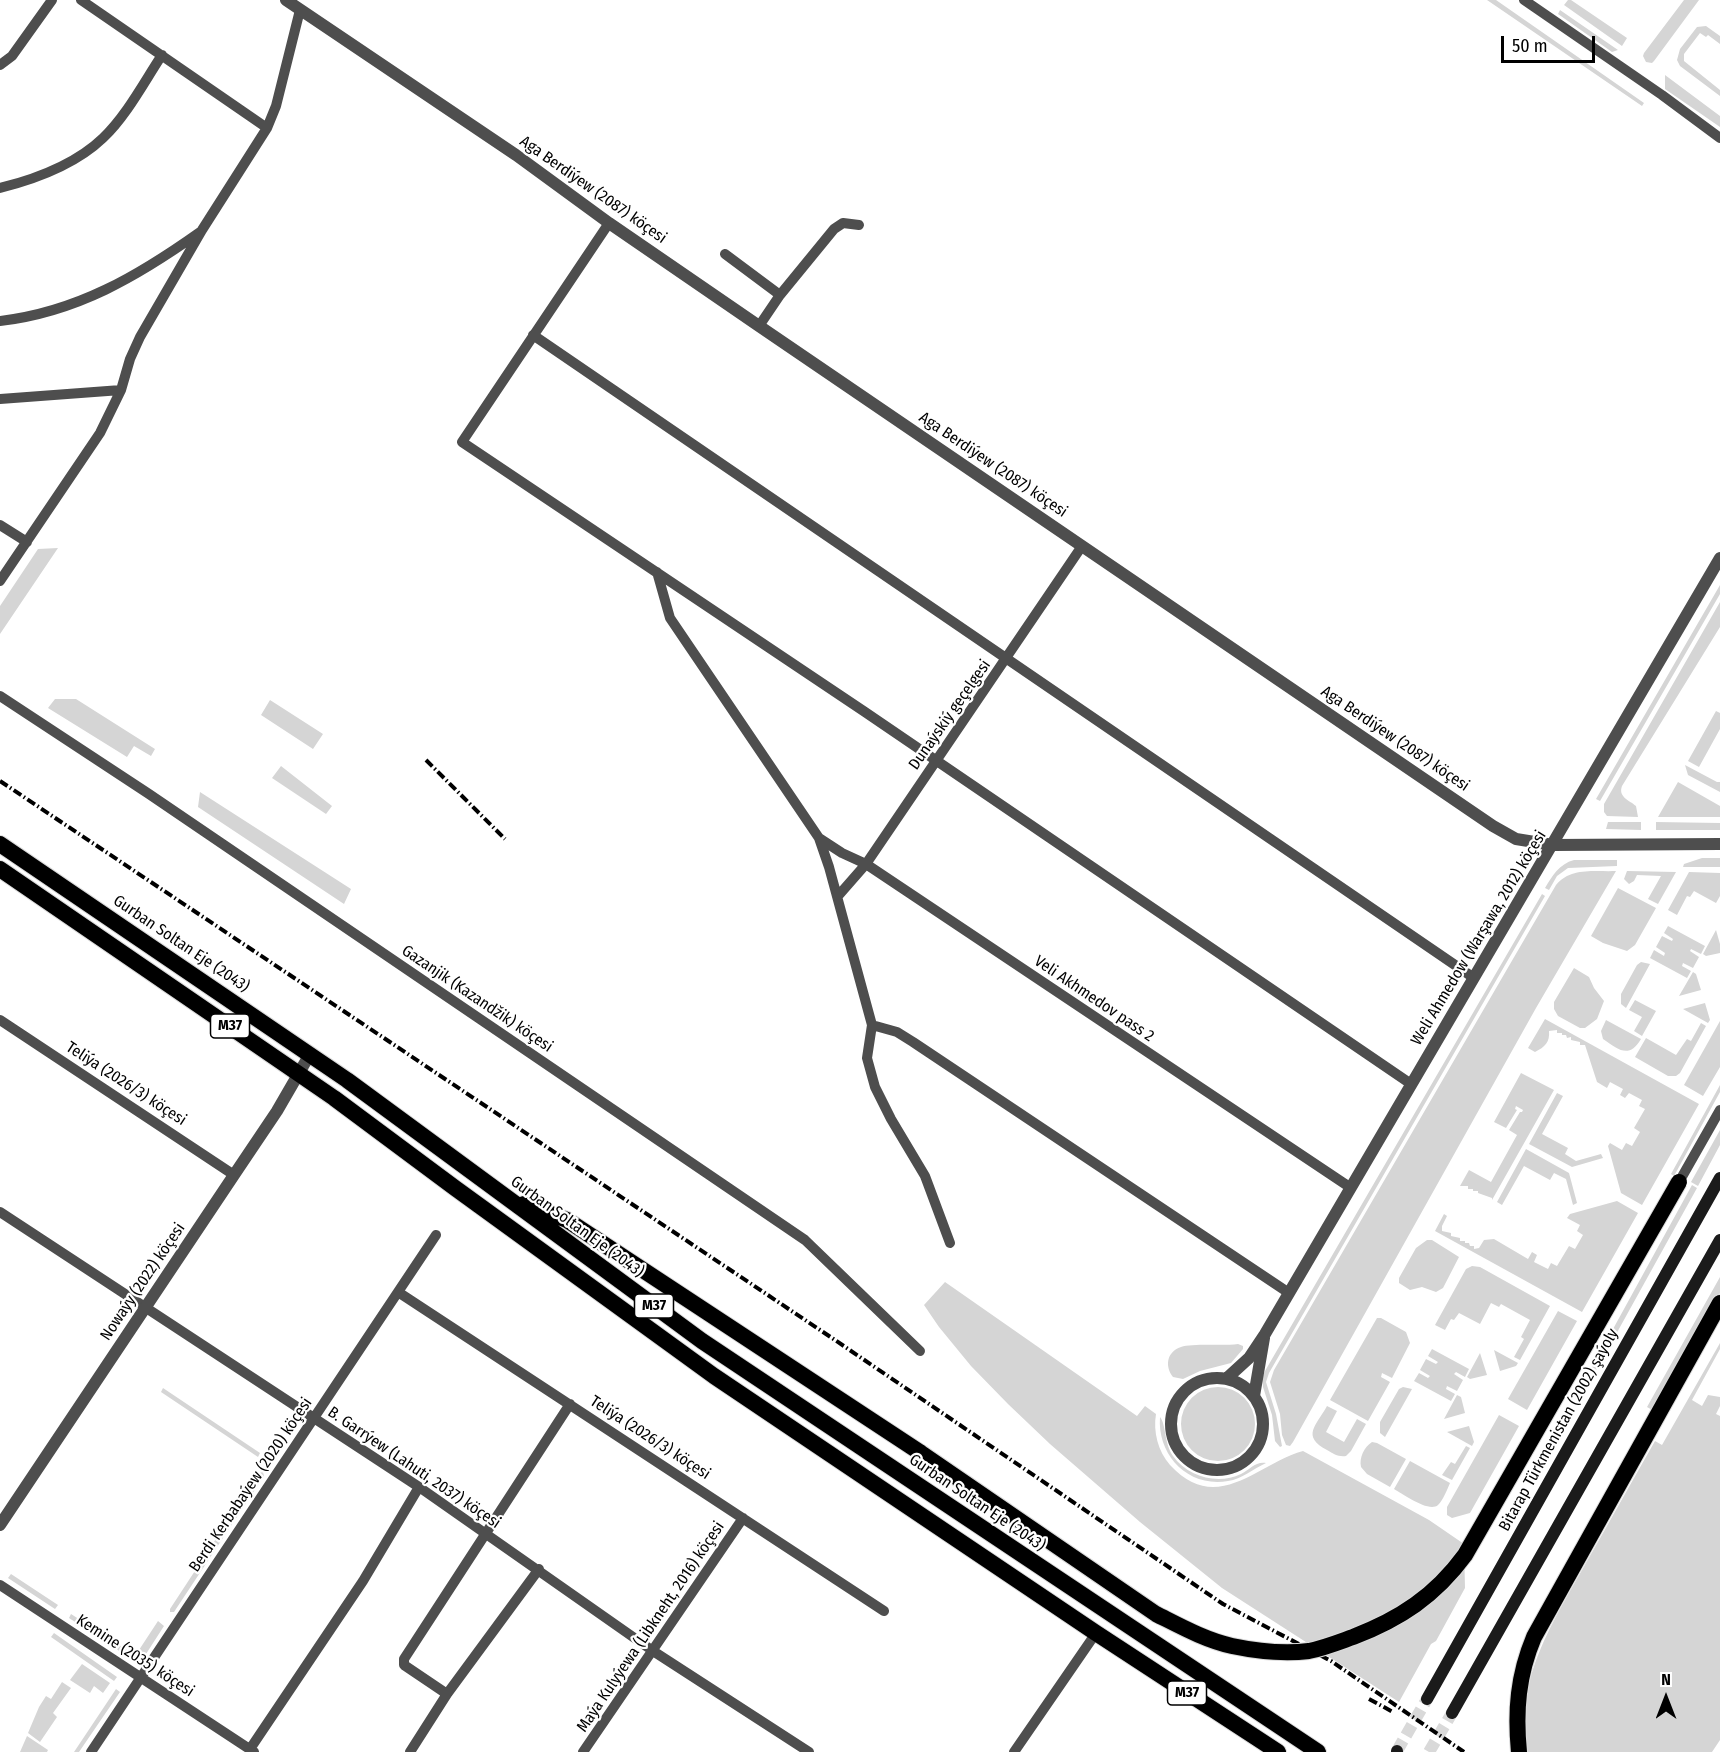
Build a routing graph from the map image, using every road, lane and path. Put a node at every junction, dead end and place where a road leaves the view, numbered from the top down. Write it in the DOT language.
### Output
graph roads {
  1 [pos="52,0"];
  2 [pos="81,0"];
  3 [pos="286,0"];
  4 [pos="1524,0"];
  5 [pos="300,10"];
  6 [pos="162,55"];
  7 [pos="0,65"];
  8 [pos="267,128"];
  9 [pos="1720,138"];
  10 [pos="0,188"];
  11 [pos="609,223"];
  12 [pos="859,225"];
  13 [pos="202,230"];
  14 [pos="725,254"];
  15 [pos="780,295"];
  16 [pos="0,321"];
  17 [pos="759,326"];
  18 [pos="533,335"];
  19 [pos="121,390"];
  20 [pos="0,399"];
  21 [pos="0,525"];
  22 [pos="27,542"];
  23 [pos="1083,546"];
  24 [pos="1720,558"];
  25 [pos="657,572"];
  26 [pos="0,581"];
  27 [pos="1006,660"];
  28 [pos="0,696"];
  29 [pos="936,761"];
  30 [pos="819,838"];
  31 [pos="0,844"];
  32 [pos="1720,844"];
  33 [pos="1553,845"];
  34 [pos="866,864"];
  35 [pos="0,869"];
  36 [pos="837,896"];
  37 [pos="1474,978"];
  38 [pos="0,1020"];
  39 [pos="872,1025"];
  40 [pos="310,1054"];
  41 [pos="298,1072"];
  42 [pos="1412,1084"];
  43 [pos="1720,1110"];
  44 [pos="234,1175"];
  45 [pos="1720,1178"];
  46 [pos="1679,1182"];
  47 [pos="1351,1188"];
  48 [pos="506,1198"];
  49 [pos="0,1212"];
  50 [pos="436,1235"];
  51 [pos="1720,1240"];
  52 [pos="950,1243"];
  53 [pos="398,1292"];
  54 [pos="1289,1293"];
  55 [pos="1720,1303"];
  56 [pos="145,1309"];
  57 [pos="1265,1334"];
  58 [pos="920,1351"];
  59 [pos="1226,1378"];
  60 [pos="1254,1396"];
  61 [pos="570,1404"];
  62 [pos="313,1419"];
  63 [pos="419,1487"];
  64 [pos="743,1518"];
  65 [pos="0,1525"];
  66 [pos="485,1534"];
  67 [pos="539,1569"];
  68 [pos="0,1585"];
  69 [pos="884,1611"];
  70 [pos="1096,1634"];
  71 [pos="653,1650"];
  72 [pos="140,1677"];
  73 [pos="447,1694"];
  74 [pos="1427,1699"];
  75 [pos="1452,1713"];
  76 [pos="252,1751"];
  77 [pos="91,1752"];
  78 [pos="410,1752"];
  79 [pos="583,1752"];
  80 [pos="809,1752"];
  81 [pos="1014,1752"];
  82 [pos="1278,1752"];
  83 [pos="1318,1752"];
  84 [pos="1519,1752"];
  1 -- 7 [label="street"];
  2 -- 6 [label="street"];
  3 -- 5 [label="street, Aga Berdiýew (2087) köçesi"];
  4 -- 9 [label="street"];
  5 -- 8 [label="street"];
  5 -- 11 [label="street, Aga Berdiýew (2087) köçesi"];
  6 -- 8 [label="street"];
  6 -- 10 [label="street"];
  8 -- 13 [label="street"];
  11 -- 17 [label="street, Aga Berdiýew (2087) köçesi"];
  11 -- 18 [label="street"];
  12 -- 15 [label="street"];
  13 -- 16 [label="street"];
  13 -- 19 [label="street"];
  14 -- 15 [label="street"];
  15 -- 17 [label="street"];
  17 -- 23 [label="street, Aga Berdiýew (2087) köçesi"];
  18 -- 25 [label="street"];
  18 -- 27 [label="street"];
  19 -- 20 [label="street"];
  19 -- 22 [label="street"];
  21 -- 22 [label="street"];
  22 -- 26 [label="street"];
  23 -- 27 [label="street, Dunaýskiý geçelgesi"];
  23 -- 33 [label="street, Aga Berdiýew (2087) köçesi"];
  24 -- 33 [label="street, Weli Ahmedow (Warşawa, 2012) köçesi"];
  25 -- 29 [label="street"];
  25 -- 30 [label="street"];
  27 -- 29 [label="street, Dunaýskiý geçelgesi"];
  27 -- 37 [label="street"];
  28 -- 58 [label="street, Gazanjik (Kazandžik) köçesi"];
  29 -- 34 [label="street, Dunaýskiý geçelgesi"];
  29 -- 42 [label="street"];
  30 -- 34 [label="street, Veli Akhmedov pass 2"];
  30 -- 36 [label="street"];
  31 -- 40 [label="highway, Gurban Soltan Eje (2043) / M37"];
  32 -- 33 [label="street, Aga Berdiýew (2087) köçesi"];
  33 -- 37 [label="street, Weli Ahmedow (Warşawa, 2012) köçesi"];
  34 -- 36 [label="street, Dunaýskiý geçelgesi"];
  34 -- 47 [label="street, Veli Akhmedov pass 2"];
  35 -- 41 [label="highway, M37"];
  36 -- 39 [label="street"];
  37 -- 42 [label="street, Weli Ahmedow (Warşawa, 2012) köçesi"];
  38 -- 44 [label="street, Teliýa (2026/3) köçesi"];
  39 -- 52 [label="street"];
  39 -- 54 [label="street"];
  40 -- 41 [label="street, Nowaýy (2022) köçesi"];
  40 -- 48 [label="highway, Gurban Soltan Eje (2043) / M37"];
  41 -- 44 [label="street, Nowaýy (2022) köçesi"];
  41 -- 70 [label="highway, M37"];
  42 -- 47 [label="street, Weli Ahmedow (Warşawa, 2012) köçesi"];
  43 -- 46 [label="street"];
  44 -- 56 [label="street, Nowaýy (2022) köçesi"];
  45 -- 74 [label="main road, Bitarap Türkmenistan (2002) şaýoly"];
  46 -- 48 [label="highway, bridge"];
  47 -- 54 [label="street, Weli Ahmedow (Warşawa, 2012) köçesi"];
  48 -- 83 [label="highway, Gurban Soltan Eje (2043) / M37"];
  49 -- 56 [label="street, B. Garrýew (Lahuti, 2037) köçesi"];
  50 -- 53 [label="street, Berdi Kerbabaýew (2020) köçesi"];
  51 -- 75 [label="main road"];
  53 -- 61 [label="street, Teliýa (2026/3) köçesi"];
  53 -- 62 [label="street, Berdi Kerbabaýew (2020) köçesi"];
  54 -- 57 [label="street, Weli Ahmedow (Warşawa, 2012) köçesi"];
  55 -- 84 [label="highway"];
  56 -- 62 [label="street, B. Garrýew (Lahuti, 2037) köçesi"];
  56 -- 65 [label="street, Nowaýy (2022) köçesi"];
  57 -- 59 [label="street, Weli Ahmedow (Warşawa, 2012) köçesi"];
  57 -- 60 [label="street, Weli Ahmedow (Warşawa, 2012) köçesi"];
  59 -- 60 [label="street"];
  59 -- 60 [label="street, Weli Ahmedow (Warşawa, 2012) köçesi"];
  61 -- 64 [label="street, Teliýa (2026/3) köçesi"];
  61 -- 66 [label="street"];
  62 -- 63 [label="street, B. Garrýew (Lahuti, 2037) köçesi"];
  62 -- 72 [label="street, Berdi Kerbabaýew (2020) köçesi"];
  63 -- 66 [label="street, B. Garrýew (Lahuti, 2037) köçesi"];
  63 -- 76 [label="street"];
  64 -- 69 [label="street, Teliýa (2026/3) köçesi"];
  64 -- 71 [label="street, Maýa Kulyýewa (Libkneht, 2016) köçesi"];
  66 -- 67 [label="street, B. Garrýew (Lahuti, 2037) köçesi"];
  66 -- 73 [label="street"];
  67 -- 71 [label="street, B. Garrýew (Lahuti, 2037) köçesi"];
  67 -- 73 [label="street"];
  68 -- 72 [label="street, Kemine (2035) köçesi"];
  70 -- 81 [label="street"];
  70 -- 82 [label="highway, M37"];
  71 -- 79 [label="street, Maýa Kulyýewa (Libkneht, 2016) köçesi"];
  71 -- 80 [label="street, B. Garrýew (Lahuti, 2037) köçesi"];
  72 -- 76 [label="street, Kemine (2035) köçesi"];
  72 -- 77 [label="street, Berdi Kerbabaýew (2020) köçesi"];
  73 -- 78 [label="street"];
}
